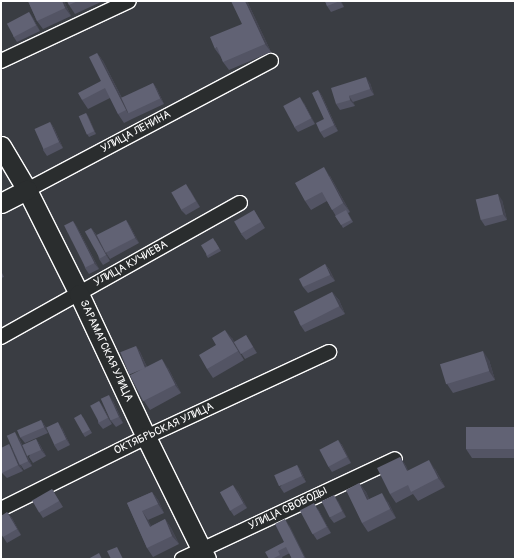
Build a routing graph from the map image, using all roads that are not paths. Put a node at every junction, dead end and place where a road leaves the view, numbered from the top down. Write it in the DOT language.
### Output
graph roads {
  1 [pos="129,1"];
  2 [pos="1,61"];
  3 [pos="270,61"];
  4 [pos="1,146"];
  5 [pos="27,190"];
  6 [pos="1,203"];
  7 [pos="240,203"];
  8 [pos="79,294"];
  9 [pos="1,337"];
  10 [pos="329,352"];
  11 [pos="146,437"];
  12 [pos="395,459"];
  13 [pos="1,509"];
  14 [pos="204,554"];
  15 [pos="182,559"];
  1 -- 2 [label="street"];
  3 -- 5 [label="street, УЛИЦА ЛЕНИНА"];
  4 -- 5 [label="street, ЗАРАМАГСКАЯ УЛИЦА"];
  5 -- 6 [label="street, УЛИЦА ЛЕНИНА"];
  5 -- 8 [label="street, ЗАРАМАГСКАЯ УЛИЦА"];
  7 -- 8 [label="street, УЛИЦА КУЧИЕВА"];
  8 -- 9 [label="street, УЛИЦА КУЧИЕВА"];
  8 -- 11 [label="street, ЗАРАМАГСКАЯ УЛИЦА"];
  10 -- 11 [label="street, ОКТЯБРЬСКАЯ УЛИЦА"];
  11 -- 13 [label="street, ОКТЯБРЬСКАЯ УЛИЦА"];
  11 -- 14 [label="street, ЗАРАМАГСКАЯ УЛИЦА"];
  12 -- 14 [label="street, УЛИЦА СВОБОДЫ"];
  14 -- 15 [label="street, УЛИЦА СВОБОДЫ"];
}
